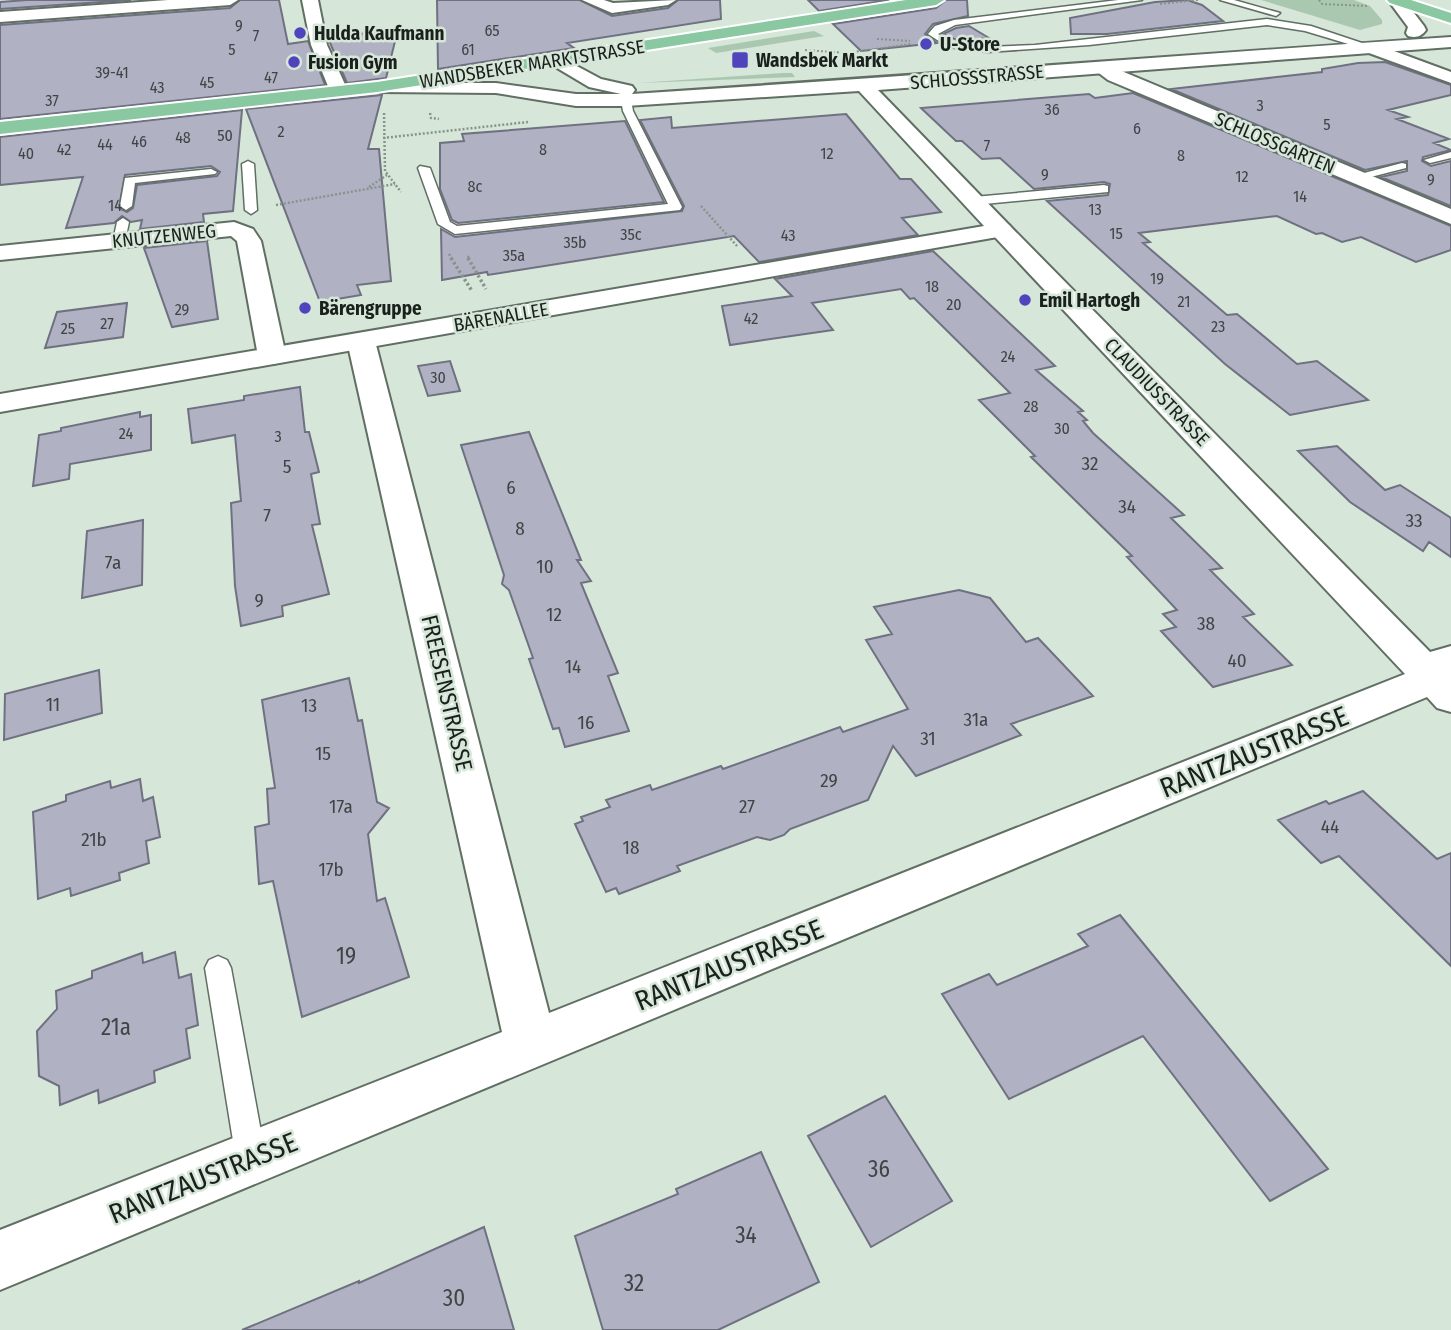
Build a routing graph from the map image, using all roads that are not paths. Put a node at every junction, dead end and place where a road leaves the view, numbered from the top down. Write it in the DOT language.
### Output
graph roads {
  1 [pos="230,0"];
  2 [pos="310,0"];
  3 [pos="590,0"];
  4 [pos="668,0"];
  5 [pos="936,0"];
  6 [pos="1138,0"];
  7 [pos="1224,0"];
  8 [pos="1395,0"];
  9 [pos="1433,0"];
  10 [pos="1451,5"];
  11 [pos="1261,10"];
  12 [pos="0,18"];
  13 [pos="1451,18"];
  14 [pos="1258,21"];
  15 [pos="1451,29"];
  16 [pos="1414,33"];
  17 [pos="1335,41"];
  18 [pos="1451,41"];
  19 [pos="1371,43"];
  20 [pos="558,61"];
  21 [pos="1107,71"];
  22 [pos="893,75"];
  23 [pos="1451,78"];
  24 [pos="830,79"];
  25 [pos="863,86"];
  26 [pos="377,87"];
  27 [pos="339,92"];
  28 [pos="626,100"];
  29 [pos="0,128"];
  30 [pos="1451,155"];
  31 [pos="1430,160"];
  32 [pos="248,164"];
  33 [pos="1402,166"];
  34 [pos="424,168"];
  35 [pos="211,172"];
  36 [pos="1355,177"];
  37 [pos="1104,189"];
  38 [pos="974,201"];
  39 [pos="126,206"];
  40 [pos="251,210"];
  41 [pos="1451,217"];
  42 [pos="1001,230"];
  43 [pos="0,253"];
  44 [pos="360,341"];
  45 [pos="272,356"];
  46 [pos="0,403"];
  47 [pos="1443,677"];
  48 [pos="218,968"];
  49 [pos="530,1046"];
  50 [pos="251,1159"];
  51 [pos="0,1260"];
  1 -- 12 [label="street"];
  2 -- 27 [label="street"];
  3 -- 4 [label="street"];
  5 -- 20 [label="main road, WANDSBEKER MARKTSTRASSE"];
  6 -- 14 [label="lane"];
  7 -- 11 [label="lane"];
  8 -- 13 [label="main road"];
  8 -- 16 [label="street"];
  9 -- 10 [label="main road"];
  11 -- 14 [label="lane"];
  11 -- 19 [label="lane"];
  14 -- 17 [label="lane"];
  15 -- 16 [label="street, SCHLOSSSTRASSE"];
  16 -- 19 [label="street, SCHLOSSSTRASSE"];
  17 -- 19 [label="street, SCHLOSSSTRASSE"];
  17 -- 22 [label="street, SCHLOSSSTRASSE"];
  18 -- 19 [label="street, SCHLOSSSTRASSE"];
  19 -- 21 [label="street, SCHLOSSSTRASSE"];
  19 -- 23 [label="street"];
  20 -- 24 [label="street, SCHLOSSSTRASSE"];
  20 -- 26 [label="main road, WANDSBEKER MARKTSTRASSE"];
  21 -- 25 [label="street, SCHLOSSSTRASSE"];
  21 -- 36 [label="street, SCHLOSSGARTEN"];
  22 -- 24 [label="street, SCHLOSSSTRASSE"];
  22 -- 25 [label="street"];
  24 -- 25 [label="street"];
  25 -- 28 [label="street, SCHLOSSSTRASSE"];
  25 -- 38 [label="street, CLAUDIUSSTRASSE"];
  26 -- 27 [label="main road, WANDSBEKER MARKTSTRASSE"];
  26 -- 28 [label="street, SCHLOSSSTRASSE"];
  27 -- 29 [label="main road, WANDSBEKER MARKTSTRASSE"];
  28 -- 34 [label="lane"];
  30 -- 31 [label="lane"];
  32 -- 40 [label="lane"];
  33 -- 36 [label="lane"];
  35 -- 39 [label="lane"];
  36 -- 41 [label="street, SCHLOSSGARTEN"];
  37 -- 38 [label="lane"];
  38 -- 42 [label="street, CLAUDIUSSTRASSE"];
  42 -- 44 [label="street, BÄRENALLEE"];
  42 -- 47 [label="street, CLAUDIUSSTRASSE"];
  43 -- 45 [label="street, KNUTZENWEG"];
  44 -- 45 [label="street, BÄRENALLEE"];
  44 -- 49 [label="street, FREESENSTRASSE"];
  45 -- 46 [label="street, BÄRENALLEE"];
  47 -- 49 [label="street, RANTZAUSTRASSE"];
  48 -- 50 [label="lane"];
  49 -- 50 [label="street, RANTZAUSTRASSE"];
  50 -- 51 [label="street, RANTZAUSTRASSE"];
}
